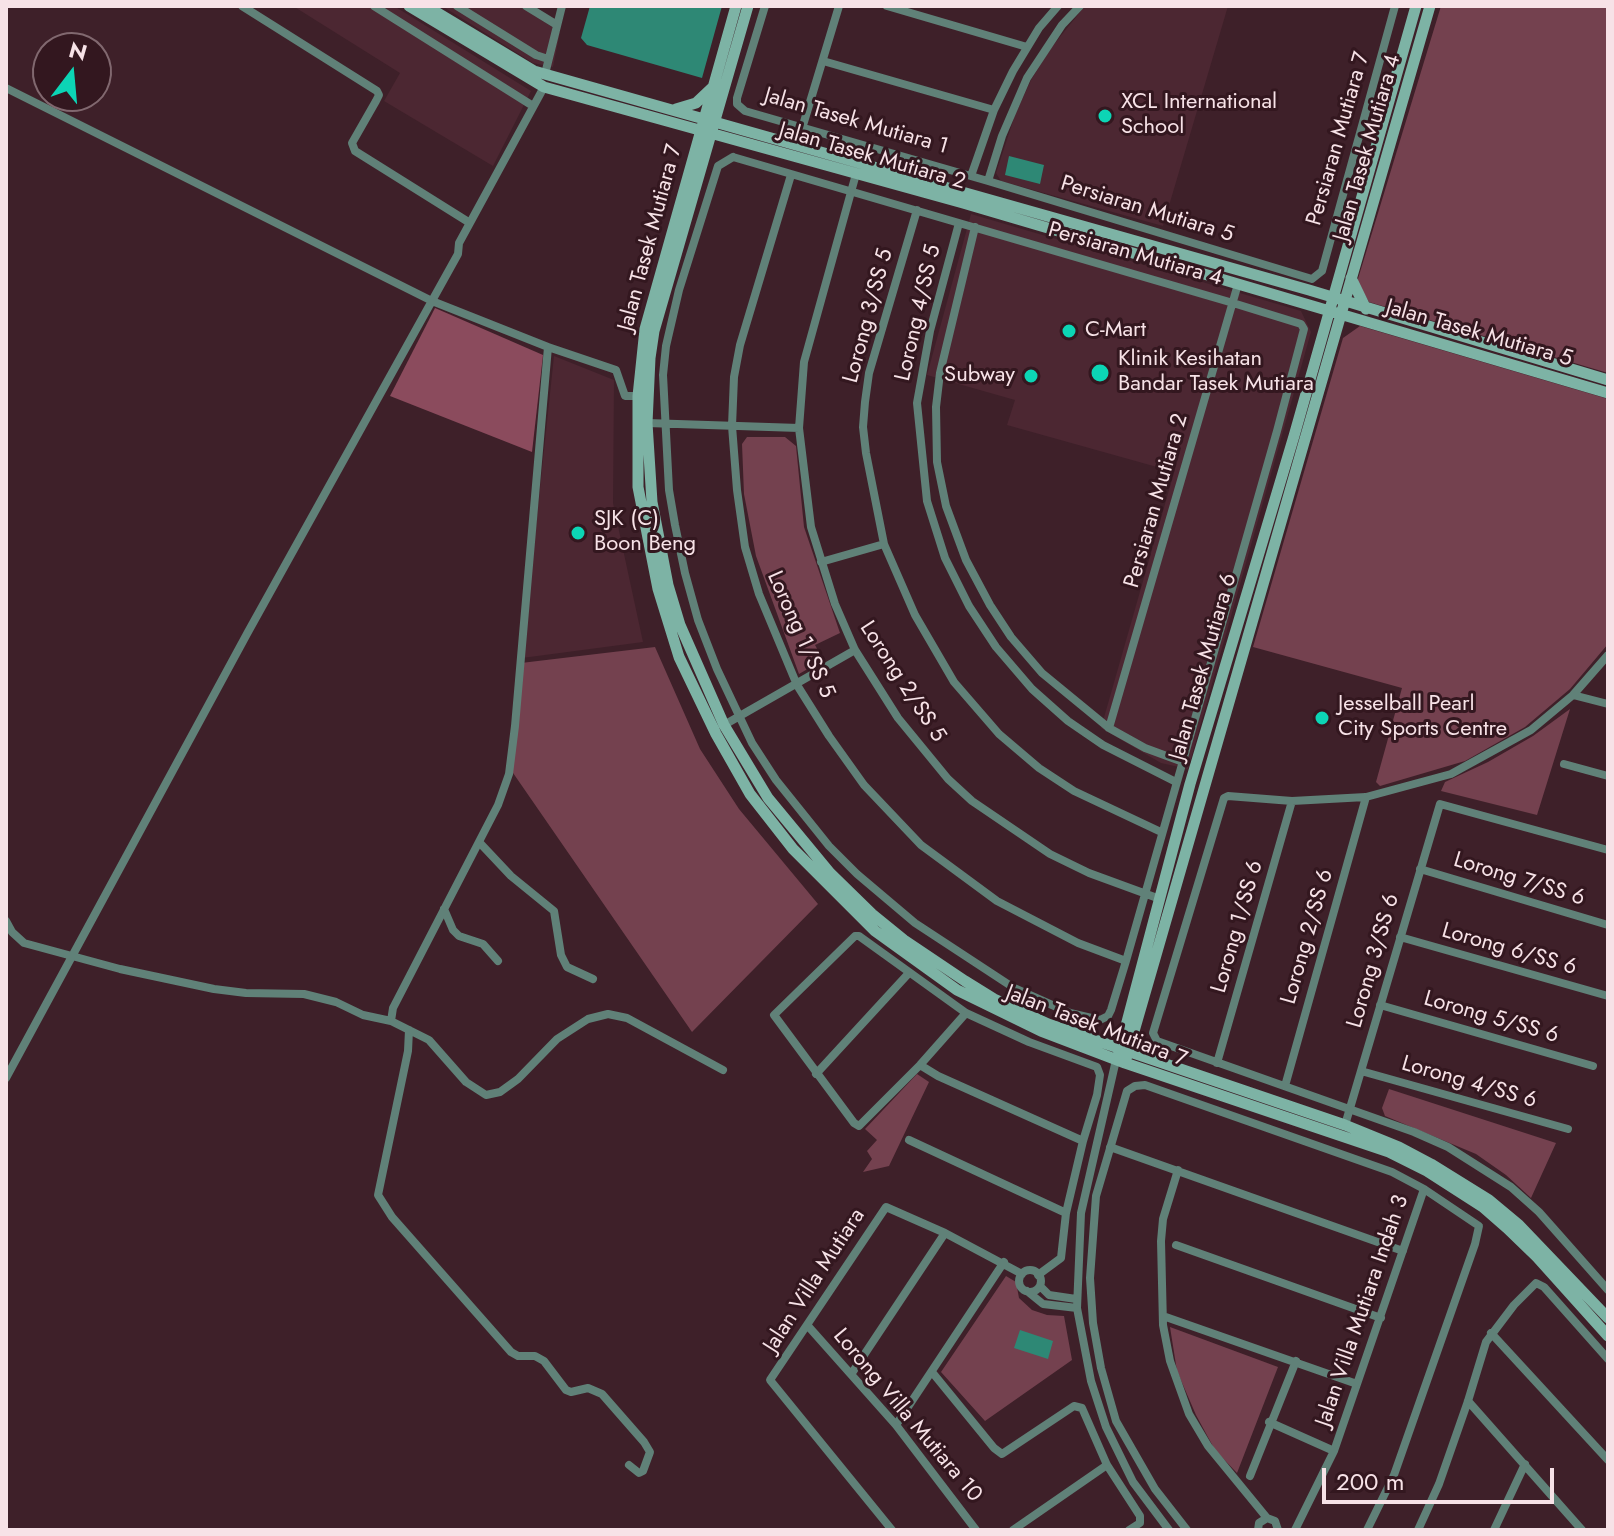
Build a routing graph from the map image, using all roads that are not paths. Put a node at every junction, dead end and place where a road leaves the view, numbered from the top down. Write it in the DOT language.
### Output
graph roads {
  1 [pos="242,6"];
  2 [pos="374,6"];
  3 [pos="409,6"];
  4 [pos="426,6"];
  5 [pos="457,6"];
  6 [pos="526,6"];
  7 [pos="562,6"];
  8 [pos="736,6"];
  9 [pos="748,6"];
  10 [pos="765,6"];
  11 [pos="839,6"];
  12 [pos="887,6"];
  13 [pos="1058,6"];
  14 [pos="1080,6"];
  15 [pos="1395,6"];
  16 [pos="1416,6"];
  17 [pos="1430,6"];
  18 [pos="557,25"];
  19 [pos="1027,47"];
  20 [pos="548,59"];
  21 [pos="823,61"];
  22 [pos="545,74"];
  23 [pos="1394,79"];
  24 [pos="1408,84"];
  25 [pos="544,87"];
  26 [pos="6,88"];
  27 [pos="719,88"];
  28 [pos="533,106"];
  29 [pos="994,110"];
  30 [pos="671,116"];
  31 [pos="708,126"];
  32 [pos="803,128"];
  33 [pos="739,135"];
  34 [pos="797,145"];
  35 [pos="698,157"];
  36 [pos="1348,171"];
  37 [pos="856,174"];
  38 [pos="791,175"];
  39 [pos="971,176"];
  40 [pos="1367,178"];
  41 [pos="988,181"];
  42 [pos="852,191"];
  43 [pos="917,210"];
  44 [pos="470,223"];
  45 [pos="959,223"];
  46 [pos="975,227"];
  47 [pos="1080,232"];
  48 [pos="1188,242"];
  49 [pos="1184,256"];
  50 [pos="1345,277"];
  51 [pos="1238,284"];
  52 [pos="1311,284"];
  53 [pos="1339,299"];
  54 [pos="432,301"];
  55 [pos="1233,303"];
  56 [pos="1311,306"];
  57 [pos="1366,309"];
  58 [pos="1334,313"];
  59 [pos="1360,321"];
  60 [pos="1301,324"];
  61 [pos="1328,334"];
  62 [pos="548,347"];
  63 [pos="1606,386"];
  64 [pos="638,396"];
  65 [pos="647,423"];
  66 [pos="665,424"];
  67 [pos="732,426"];
  68 [pos="799,428"];
  69 [pos="1277,431"];
  70 [pos="1294,436"];
  71 [pos="1261,543"];
  72 [pos="884,544"];
  73 [pos="1275,547"];
  74 [pos="821,562"];
  75 [pos="1214,648"];
  76 [pos="855,650"];
  77 [pos="1229,652"];
  78 [pos="1608,655"];
  79 [pos="797,685"];
  80 [pos="1573,695"];
  81 [pos="1608,704"];
  82 [pos="738,716"];
  83 [pos="724,725"];
  84 [pos="1109,728"];
  85 [pos="1183,762"];
  86 [pos="1564,764"];
  87 [pos="1608,776"];
  88 [pos="1176,782"];
  89 [pos="1366,797"];
  90 [pos="1292,801"];
  91 [pos="1161,832"];
  92 [pos="479,842"];
  93 [pos="1608,850"];
  94 [pos="1420,869"];
  95 [pos="1144,895"];
  96 [pos="1160,899"];
  97 [pos="444,909"];
  98 [pos="6,921"];
  99 [pos="1608,925"];
  100 [pos="1400,937"];
  101 [pos="1161,939"];
  102 [pos="1181,944"];
  103 [pos="73,956"];
  104 [pos="498,961"];
  105 [pos="1126,961"];
  106 [pos="908,974"];
  107 [pos="593,979"];
  108 [pos="1608,996"];
  109 [pos="1380,1005"];
  110 [pos="966,1013"];
  111 [pos="391,1021"];
  112 [pos="1131,1024"];
  113 [pos="409,1030"];
  114 [pos="1086,1037"];
  115 [pos="1154,1062"];
  116 [pos="1217,1063"];
  117 [pos="1119,1064"];
  118 [pos="920,1065"];
  119 [pos="1593,1066"];
  120 [pos="723,1070"];
  121 [pos="1361,1071"];
  122 [pos="816,1074"];
  123 [pos="6,1078"];
  124 [pos="1285,1086"];
  125 [pos="1350,1110"];
  126 [pos="1345,1125"];
  127 [pos="1568,1129"];
  128 [pos="909,1140"];
  129 [pos="1083,1141"];
  130 [pos="1110,1147"];
  131 [pos="1178,1170"];
  132 [pos="1424,1189"];
  133 [pos="1066,1213"];
  134 [pos="945,1233"];
  135 [pos="1176,1245"];
  136 [pos="1403,1251"];
  137 [pos="1004,1262"];
  138 [pos="1022,1274"];
  139 [pos="1038,1275"];
  140 [pos="1040,1286"];
  141 [pos="1608,1290"];
  142 [pos="1027,1291"];
  143 [pos="1077,1303"];
  144 [pos="1163,1316"];
  145 [pos="1381,1318"];
  146 [pos="1608,1318"];
  147 [pos="808,1326"];
  148 [pos="1491,1333"];
  149 [pos="1608,1336"];
  150 [pos="1608,1359"];
  151 [pos="1296,1361"];
  152 [pos="932,1372"];
  153 [pos="852,1373"];
  154 [pos="1357,1384"];
  155 [pos="1468,1401"];
  156 [pos="1269,1422"];
  157 [pos="896,1425"];
  158 [pos="1334,1451"];
  159 [pos="1608,1460"];
  160 [pos="1525,1464"];
  161 [pos="629,1465"];
  162 [pos="1107,1465"];
  163 [pos="1250,1476"];
  164 [pos="1267,1518"];
  165 [pos="1577,1528"];
  166 [pos="892,1530"];
  167 [pos="976,1530"];
  168 [pos="1013,1530"];
  169 [pos="1129,1530"];
  170 [pos="1169,1530"];
  171 [pos="1187,1530"];
  172 [pos="1258,1530"];
  173 [pos="1278,1530"];
  174 [pos="1295,1530"];
  175 [pos="1367,1530"];
  176 [pos="1418,1530"];
  177 [pos="1494,1530"];
  1 -- 44 [label="street"];
  2 -- 28 [label="street"];
  3 -- 25 [label="street, Jalan Tasek Mutiara 2"];
  4 -- 22 [label="street, Jalan Tasek Mutiara 2"];
  5 -- 20 [label="street"];
  6 -- 18 [label="street"];
  7 -- 18 [label="street"];
  8 -- 27 [label="street"];
  9 -- 27 [label="street"];
  10 -- 32 [label="street, Jalan Tasek Mutiara 1"];
  11 -- 21 [label="street"];
  12 -- 19 [label="street"];
  13 -- 19 [label="street"];
  14 -- 41 [label="street"];
  15 -- 36 [label="street, Persiaran Mutiara 7"];
  16 -- 23 [label="street, Jalan Tasek Mutiara 4"];
  17 -- 24 [label="street, Jalan Tasek Mutiara 4"];
  18 -- 20 [label="street"];
  19 -- 29 [label="street"];
  20 -- 22 [label="street"];
  21 -- 29 [label="street"];
  21 -- 32 [label="street"];
  22 -- 30 [label="street, Jalan Tasek Mutiara 2"];
  23 -- 24 [label="street"];
  23 -- 40 [label="street, Jalan Tasek Mutiara 4"];
  24 -- 50 [label="street, Jalan Tasek Mutiara 4"];
  25 -- 28 [label="street"];
  25 -- 30 [label="street, Jalan Tasek Mutiara 2"];
  26 -- 54 [label="street"];
  27 -- 30 [label="street"];
  27 -- 31 [label="street"];
  27 -- 33 [label="street"];
  28 -- 44 [label="street"];
  29 -- 39 [label="street"];
  30 -- 31 [label="street, Jalan Tasek Mutiara 2"];
  30 -- 35 [label="street"];
  31 -- 33 [label="street, Jalan Tasek Mutiara 2"];
  31 -- 35 [label="street, Jalan Tasek Mutiara 7"];
  32 -- 34 [label="street"];
  32 -- 39 [label="street, Jalan Tasek Mutiara 1"];
  33 -- 34 [label="street, Jalan Tasek Mutiara 2"];
  33 -- 35 [label="street"];
  33 -- 37 [label="street, Jalan Tasek Mutiara 2"];
  34 -- 47 [label="street, Jalan Tasek Mutiara 2"];
  35 -- 64 [label="street, Jalan Tasek Mutiara 7"];
  35 -- 65 [label="street, Jalan Tasek Mutiara 7"];
  36 -- 40 [label="street"];
  36 -- 52 [label="street, Persiaran Mutiara 7"];
  37 -- 42 [label="street, Lorong 2/SS 5"];
  37 -- 47 [label="street, Jalan Tasek Mutiara 2"];
  38 -- 42 [label="street, Jalan Tasek Mutiara 7"];
  38 -- 66 [label="street, Jalan Tasek Mutiara 7"];
  38 -- 67 [label="street, Lorong 1/SS 5"];
  39 -- 41 [label="street, Persiaran Mutiara 5"];
  40 -- 50 [label="street, Jalan Tasek Mutiara 4"];
  41 -- 48 [label="street, Persiaran Mutiara 5"];
  42 -- 43 [label="street, Jalan Tasek Mutiara 7"];
  42 -- 68 [label="street, Lorong 2/SS 5"];
  43 -- 45 [label="street, Jalan Tasek Mutiara 7"];
  43 -- 72 [label="street, Lorong 3/SS 5"];
  44 -- 54 [label="street"];
  45 -- 46 [label="street, Persiaran Mutiara 4"];
  45 -- 88 [label="street, Lorong 4/SS 5"];
  46 -- 55 [label="street, Persiaran Mutiara 4"];
  46 -- 84 [label="street"];
  47 -- 49 [label="street, Jalan Tasek Mutiara 2"];
  47 -- 51 [label="street, Jalan Tasek Mutiara 2"];
  48 -- 49 [label="street"];
  48 -- 52 [label="street, Persiaran Mutiara 5"];
  49 -- 52 [label="street, Jalan Tasek Mutiara 2"];
  50 -- 52 [label="street"];
  50 -- 53 [label="street, Jalan Tasek Mutiara 4"];
  50 -- 57 [label="street"];
  51 -- 55 [label="street, Persiaran Mutiara 2"];
  51 -- 56 [label="street, Jalan Tasek Mutiara 2"];
  52 -- 53 [label="street, Jalan Tasek Mutiara 2"];
  53 -- 57 [label="street, Jalan Tasek Mutiara 5"];
  53 -- 58 [label="street, Jalan Tasek Mutiara 6"];
  54 -- 62 [label="street"];
  54 -- 103 [label="street"];
  55 -- 60 [label="street, Persiaran Mutiara 4"];
  55 -- 84 [label="street, Persiaran Mutiara 2"];
  56 -- 58 [label="street, Jalan Tasek Mutiara 2"];
  56 -- 61 [label="street"];
  57 -- 63 [label="street, Jalan Tasek Mutiara 5"];
  58 -- 59 [label="street, Jalan Tasek Mutiara 5"];
  58 -- 61 [label="street, Jalan Tasek Mutiara 6"];
  59 -- 61 [label="street"];
  59 -- 63 [label="street, Jalan Tasek Mutiara 5"];
  60 -- 69 [label="street, Jalan Tasek Mutiara 7"];
  61 -- 70 [label="street, Jalan Tasek Mutiara 6"];
  61 -- 73 [label="street, Jalan Tasek Mutiara 6"];
  62 -- 64 [label="street"];
  62 -- 92 [label="street"];
  64 -- 117 [label="street, Jalan Tasek Mutiara 7"];
  65 -- 66 [label="street"];
  65 -- 83 [label="street, Jalan Tasek Mutiara 7"];
  66 -- 67 [label="street"];
  66 -- 82 [label="street, Jalan Tasek Mutiara 7"];
  67 -- 68 [label="street"];
  67 -- 79 [label="street, Lorong 1/SS 5"];
  68 -- 74 [label="street, Lorong 2/SS 5"];
  69 -- 70 [label="street"];
  69 -- 75 [label="street, Jalan Tasek Mutiara 7"];
  70 -- 71 [label="street, Jalan Tasek Mutiara 6"];
  71 -- 73 [label="street"];
  71 -- 77 [label="street, Jalan Tasek Mutiara 6"];
  72 -- 74 [label="street"];
  72 -- 91 [label="street, Lorong 3/SS 5"];
  73 -- 101 [label="street, Jalan Tasek Mutiara 6"];
  74 -- 76 [label="street, Lorong 2/SS 5"];
  75 -- 77 [label="street"];
  75 -- 85 [label="street, Jalan Tasek Mutiara 7"];
  76 -- 79 [label="street"];
  76 -- 95 [label="street, Lorong 2/SS 5"];
  77 -- 96 [label="street, Jalan Tasek Mutiara 6"];
  78 -- 80 [label="street"];
  79 -- 82 [label="street"];
  79 -- 105 [label="street, Lorong 1/SS 5"];
  80 -- 81 [label="street"];
  80 -- 89 [label="street"];
  82 -- 83 [label="street"];
  82 -- 105 [label="street, Jalan Tasek Mutiara 7"];
  83 -- 114 [label="street, Jalan Tasek Mutiara 7"];
  84 -- 85 [label="street"];
  85 -- 88 [label="street, Jalan Tasek Mutiara 7"];
  86 -- 87 [label="street"];
  88 -- 91 [label="street, Jalan Tasek Mutiara 7"];
  89 -- 90 [label="street"];
  89 -- 124 [label="street, Lorong 2/SS 6"];
  90 -- 102 [label="street"];
  90 -- 116 [label="street, Lorong 1/SS 6"];
  91 -- 95 [label="street, Jalan Tasek Mutiara 7"];
  92 -- 97 [label="street"];
  92 -- 107 [label="street"];
  93 -- 94 [label="street, Lorong 3/SS 6"];
  94 -- 99 [label="street, Lorong 7/SS 6"];
  94 -- 100 [label="street, Lorong 3/SS 6"];
  95 -- 96 [label="street, Lorong 2/SS 5"];
  95 -- 105 [label="street, Jalan Tasek Mutiara 7"];
  96 -- 112 [label="street, Jalan Tasek Mutiara 6"];
  97 -- 104 [label="street"];
  97 -- 111 [label="street"];
  98 -- 103 [label="street"];
  100 -- 108 [label="street, Lorong 6/SS 6"];
  100 -- 109 [label="street, Lorong 3/SS 6"];
  101 -- 102 [label="street"];
  101 -- 112 [label="street, Jalan Tasek Mutiara 6"];
  102 -- 116 [label="street"];
  103 -- 111 [label="street"];
  103 -- 123 [label="street"];
  106 -- 110 [label="street"];
  106 -- 122 [label="street"];
  106 -- 122 [label="street"];
  109 -- 119 [label="street, Lorong 5/SS 6"];
  109 -- 121 [label="street, Lorong 3/SS 6"];
  110 -- 118 [label="street"];
  110 -- 129 [label="street"];
  111 -- 113 [label="street"];
  112 -- 114 [label="street"];
  112 -- 115 [label="street"];
  112 -- 117 [label="street, Jalan Tasek Mutiara 6"];
  113 -- 120 [label="street"];
  113 -- 161 [label="street"];
  114 -- 117 [label="street, Jalan Tasek Mutiara 7"];
  115 -- 117 [label="street"];
  115 -- 126 [label="street"];
  116 -- 124 [label="street"];
  117 -- 143 [label="street"];
  117 -- 149 [label="street, Jalan Tasek Mutiara 7"];
  118 -- 122 [label="street"];
  118 -- 129 [label="street"];
  121 -- 125 [label="street, Lorong 3/SS 6"];
  121 -- 127 [label="street, Lorong 4/SS 6"];
  124 -- 125 [label="street"];
  125 -- 126 [label="street, Lorong 3/SS 6"];
  125 -- 141 [label="street"];
  126 -- 146 [label="street"];
  128 -- 133 [label="street"];
  129 -- 133 [label="street"];
  130 -- 131 [label="street"];
  130 -- 132 [label="street"];
  130 -- 171 [label="street"];
  131 -- 136 [label="street"];
  131 -- 144 [label="street"];
  132 -- 136 [label="street, Jalan Villa Mutiara Indah 3"];
  132 -- 175 [label="street"];
  133 -- 139 [label="street"];
  134 -- 137 [label="street, Jalan Villa Mutiara"];
  134 -- 147 [label="street, Jalan Villa Mutiara"];
  134 -- 153 [label="street"];
  135 -- 145 [label="street"];
  136 -- 145 [label="street, Jalan Villa Mutiara Indah 3"];
  137 -- 138 [label="street, Jalan Villa Mutiara"];
  137 -- 152 [label="street"];
  138 -- 139 [label="street"];
  138 -- 142 [label="street"];
  139 -- 140 [label="street"];
  140 -- 142 [label="street"];
  140 -- 143 [label="street"];
  142 -- 143 [label="street"];
  143 -- 170 [label="street"];
  144 -- 151 [label="street"];
  144 -- 164 [label="street"];
  145 -- 154 [label="street, Jalan Villa Mutiara Indah 3"];
  147 -- 153 [label="street, Lorong Villa Mutiara 10"];
  147 -- 166 [label="street, Jalan Villa Mutiara"];
  148 -- 150 [label="street"];
  148 -- 155 [label="street"];
  148 -- 159 [label="street"];
  151 -- 154 [label="street"];
  151 -- 156 [label="street"];
  152 -- 157 [label="street"];
  152 -- 162 [label="street"];
  153 -- 157 [label="street, Lorong Villa Mutiara 10"];
  154 -- 158 [label="street, Jalan Villa Mutiara Indah 3"];
  155 -- 160 [label="street"];
  155 -- 176 [label="street"];
  156 -- 158 [label="street"];
  156 -- 163 [label="street"];
  157 -- 167 [label="street, Lorong Villa Mutiara 10"];
  158 -- 174 [label="street, Jalan Villa Mutiara Indah 3"];
  160 -- 165 [label="street"];
  160 -- 177 [label="street"];
  162 -- 168 [label="street"];
  162 -- 169 [label="street"];
  164 -- 172 [label="street"];
  164 -- 173 [label="street"];
}
